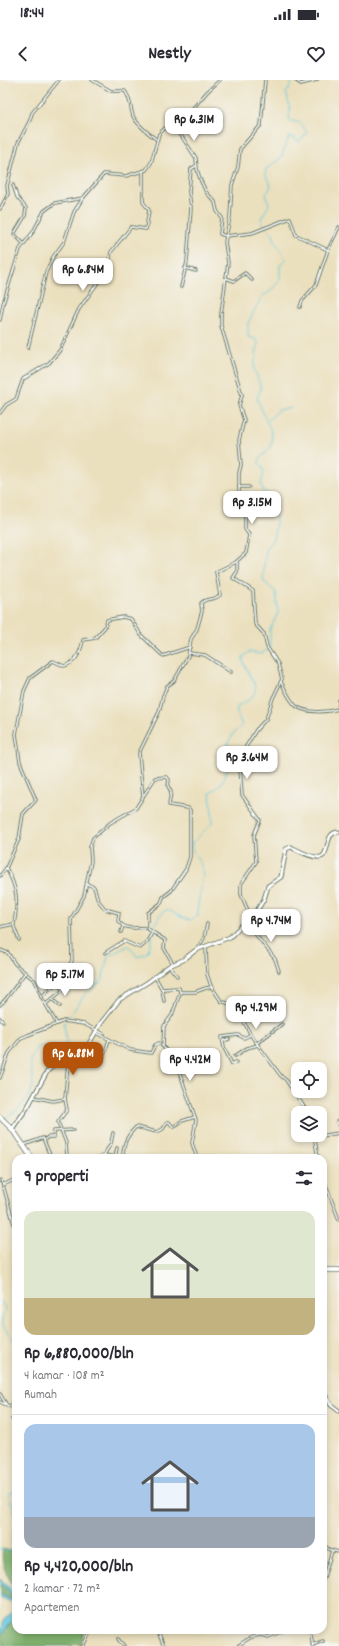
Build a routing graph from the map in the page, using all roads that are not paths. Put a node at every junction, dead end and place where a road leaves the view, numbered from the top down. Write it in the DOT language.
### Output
graph roads {
  1 [pos="59,80"];
  2 [pos="92,80"];
  3 [pos="220,80"];
  4 [pos="264,80"];
  5 [pos="295,80"];
  6 [pos="317,80"];
  7 [pos="174,130"];
  8 [pos="156,139"];
  9 [pos="196,166"];
  10 [pos="143,171"];
  11 [pos="13,185"];
  12 [pos="83,198"];
  13 [pos="0,208"];
  14 [pos="339,227"];
  15 [pos="226,236"];
  16 [pos="23,243"];
  17 [pos="328,250"];
  18 [pos="185,268"];
  19 [pos="196,271"];
  20 [pos="226,278"];
  21 [pos="252,280"];
  22 [pos="181,287"];
  23 [pos="300,307"];
  24 [pos="0,320"];
  25 [pos="28,348"];
  26 [pos="0,413"];
  27 [pos="239,487"];
  28 [pos="249,487"];
  29 [pos="236,562"];
  30 [pos="190,646"];
  31 [pos="189,653"];
  32 [pos="231,672"];
  33 [pos="281,682"];
  34 [pos="339,700"];
  35 [pos="339,708"];
  36 [pos="143,796"];
  37 [pos="339,832"];
  38 [pos="6,868"];
  39 [pos="0,876"];
  40 [pos="87,884"];
  41 [pos="251,918"];
  42 [pos="13,924"];
  43 [pos="207,924"];
  44 [pos="123,926"];
  45 [pos="0,927"];
  46 [pos="148,929"];
  47 [pos="121,932"];
  48 [pos="152,933"];
  49 [pos="18,940"];
  50 [pos="206,948"];
  51 [pos="0,950"];
  52 [pos="196,950"];
  53 [pos="105,953"];
  54 [pos="173,964"];
  55 [pos="169,966"];
  56 [pos="279,971"];
  57 [pos="25,973"];
  58 [pos="177,976"];
  59 [pos="155,977"];
  60 [pos="56,982"];
  61 [pos="213,987"];
  62 [pos="162,989"];
  63 [pos="180,992"];
  64 [pos="41,997"];
  65 [pos="52,999"];
  66 [pos="164,1001"];
  67 [pos="0,1004"];
  68 [pos="46,1004"];
  69 [pos="60,1006"];
  70 [pos="0,1018"];
  71 [pos="3,1022"];
  72 [pos="57,1024"];
  73 [pos="282,1024"];
  74 [pos="95,1032"];
  75 [pos="104,1034"];
  76 [pos="22,1035"];
  77 [pos="250,1035"];
  78 [pos="21,1038"];
  79 [pos="229,1039"];
  80 [pos="109,1040"];
  81 [pos="223,1041"];
  82 [pos="257,1044"];
  83 [pos="163,1046"];
  84 [pos="235,1056"];
  85 [pos="66,1059"];
  86 [pos="102,1061"];
  87 [pos="236,1062"];
  88 [pos="180,1068"];
  89 [pos="167,1071"];
  90 [pos="0,1078"];
  91 [pos="34,1097"];
  92 [pos="65,1099"];
  93 [pos="303,1106"];
  94 [pos="195,1117"];
  95 [pos="2,1119"];
  96 [pos="337,1122"];
  97 [pos="339,1126"];
  98 [pos="12,1129"];
  99 [pos="61,1130"];
  100 [pos="74,1130"];
  101 [pos="339,1132"];
  102 [pos="113,1133"];
  103 [pos="327,1134"];
  104 [pos="44,1140"];
  105 [pos="316,1142"];
  106 [pos="24,1146"];
  107 [pos="117,1148"];
  108 [pos="29,1154"];
  109 [pos="49,1154"];
  110 [pos="67,1154"];
  111 [pos="107,1154"];
  112 [pos="116,1154"];
  113 [pos="123,1154"];
  114 [pos="195,1154"];
  115 [pos="317,1154"];
  116 [pos="1,1180"];
  117 [pos="12,1181"];
  118 [pos="3,1185"];
  119 [pos="327,1188"];
  120 [pos="12,1216"];
  121 [pos="339,1220"];
  122 [pos="327,1270"];
  123 [pos="339,1270"];
  124 [pos="0,1394"];
  125 [pos="327,1398"];
  126 [pos="0,1402"];
  127 [pos="6,1404"];
  128 [pos="10,1406"];
  129 [pos="339,1411"];
  130 [pos="327,1548"];
  131 [pos="332,1551"];
  132 [pos="339,1552"];
  133 [pos="327,1567"];
  134 [pos="89,1634"];
  135 [pos="159,1634"];
  136 [pos="275,1634"];
  137 [pos="311,1634"];
  138 [pos="257,1636"];
  139 [pos="118,1639"];
  140 [pos="323,1641"];
  141 [pos="83,1646"];
  142 [pos="124,1646"];
  143 [pos="164,1646"];
  144 [pos="238,1646"];
  145 [pos="313,1646"];
  1 -- 13 [label="street"];
  2 -- 8 [label="street"];
  3 -- 7 [label="street"];
  4 -- 15 [label="street"];
  5 -- 6 [label="street"];
  7 -- 8 [label="street"];
  7 -- 9 [label="street"];
  8 -- 10 [label="street"];
  9 -- 15 [label="street"];
  9 -- 18 [label="street"];
  10 -- 12 [label="street"];
  10 -- 26 [label="street"];
  11 -- 16 [label="street"];
  12 -- 16 [label="street"];
  12 -- 25 [label="street"];
  14 -- 17 [label="street"];
  15 -- 17 [label="street"];
  15 -- 20 [label="street"];
  16 -- 24 [label="street"];
  17 -- 23 [label="street"];
  18 -- 19 [label="street"];
  18 -- 22 [label="street"];
  20 -- 21 [label="street"];
  20 -- 27 [label="street"];
  27 -- 28 [label="street"];
  27 -- 29 [label="street"];
  29 -- 30 [label="street"];
  29 -- 33 [label="street"];
  30 -- 31 [label="street"];
  30 -- 38 [label="street"];
  31 -- 32 [label="street"];
  31 -- 36 [label="street"];
  33 -- 35 [label="street"];
  33 -- 41 [label="street"];
  34 -- 35 [label="street"];
  36 -- 40 [label="street"];
  36 -- 46 [label="street"];
  37 -- 41 [label="street"];
  38 -- 39 [label="street"];
  38 -- 42 [label="street"];
  40 -- 44 [label="street"];
  40 -- 60 [label="street"];
  41 -- 50 [label="street"];
  41 -- 56 [label="street"];
  42 -- 45 [label="street"];
  42 -- 49 [label="street"];
  43 -- 52 [label="street"];
  44 -- 46 [label="street"];
  44 -- 47 [label="street"];
  46 -- 48 [label="street"];
  48 -- 53 [label="street"];
  48 -- 54 [label="street"];
  50 -- 52 [label="street"];
  50 -- 61 [label="street"];
  51 -- 57 [label="street"];
  52 -- 54 [label="street"];
  54 -- 55 [label="street"];
  55 -- 58 [label="street"];
  55 -- 59 [label="street"];
  57 -- 64 [label="street"];
  57 -- 67 [label="street"];
  59 -- 62 [label="street"];
  59 -- 74 [label="street"];
  60 -- 64 [label="street"];
  60 -- 65 [label="street"];
  61 -- 63 [label="street"];
  61 -- 77 [label="street"];
  62 -- 63 [label="street"];
  62 -- 66 [label="street"];
  63 -- 83 [label="street"];
  64 -- 68 [label="street"];
  65 -- 68 [label="street"];
  65 -- 69 [label="street"];
  68 -- 72 [label="street"];
  70 -- 71 [label="street"];
  72 -- 74 [label="street"];
  72 -- 78 [label="street"];
  73 -- 82 [label="street"];
  74 -- 75 [label="street"];
  74 -- 80 [label="street"];
  74 -- 85 [label="street"];
  76 -- 78 [label="street"];
  77 -- 81 [label="street"];
  77 -- 82 [label="street"];
  78 -- 90 [label="street"];
  79 -- 81 [label="street"];
  80 -- 83 [label="street"];
  80 -- 86 [label="street"];
  81 -- 87 [label="street"];
  82 -- 84 [label="street"];
  82 -- 93 [label="street"];
  83 -- 88 [label="street"];
  85 -- 91 [label="street"];
  85 -- 92 [label="street"];
  88 -- 89 [label="street"];
  88 -- 94 [label="street"];
  91 -- 92 [label="street"];
  91 -- 98 [label="street"];
  92 -- 99 [label="street"];
  94 -- 113 [label="street"];
  94 -- 114 [label="street"];
  95 -- 98 [label="highway"];
  96 -- 97 [label="street"];
  98 -- 106 [label="highway"];
  99 -- 100 [label="street"];
  99 -- 104 [label="street"];
  99 -- 110 [label="street"];
  101 -- 103 [label="street"];
  102 -- 111 [label="street"];
  104 -- 106 [label="street"];
  104 -- 109 [label="street"];
  105 -- 115 [label="street"];
  106 -- 108 [label="highway"];
  107 -- 112 [label="street"];
  116 -- 118 [label="street"];
  117 -- 118 [label="street"];
  118 -- 120 [label="street"];
  119 -- 121 [label="street"];
  122 -- 123 [label="highway"];
  124 -- 127 [label="street"];
  125 -- 129 [label="street"];
  126 -- 127 [label="street"];
  127 -- 128 [label="street"];
  130 -- 131 [label="street"];
  131 -- 132 [label="street"];
  131 -- 133 [label="street"];
  134 -- 141 [label="street"];
  135 -- 143 [label="street"];
  136 -- 138 [label="street"];
  137 -- 145 [label="street"];
  138 -- 144 [label="street"];
  139 -- 142 [label="street"];
  140 -- 145 [label="street"];
}
